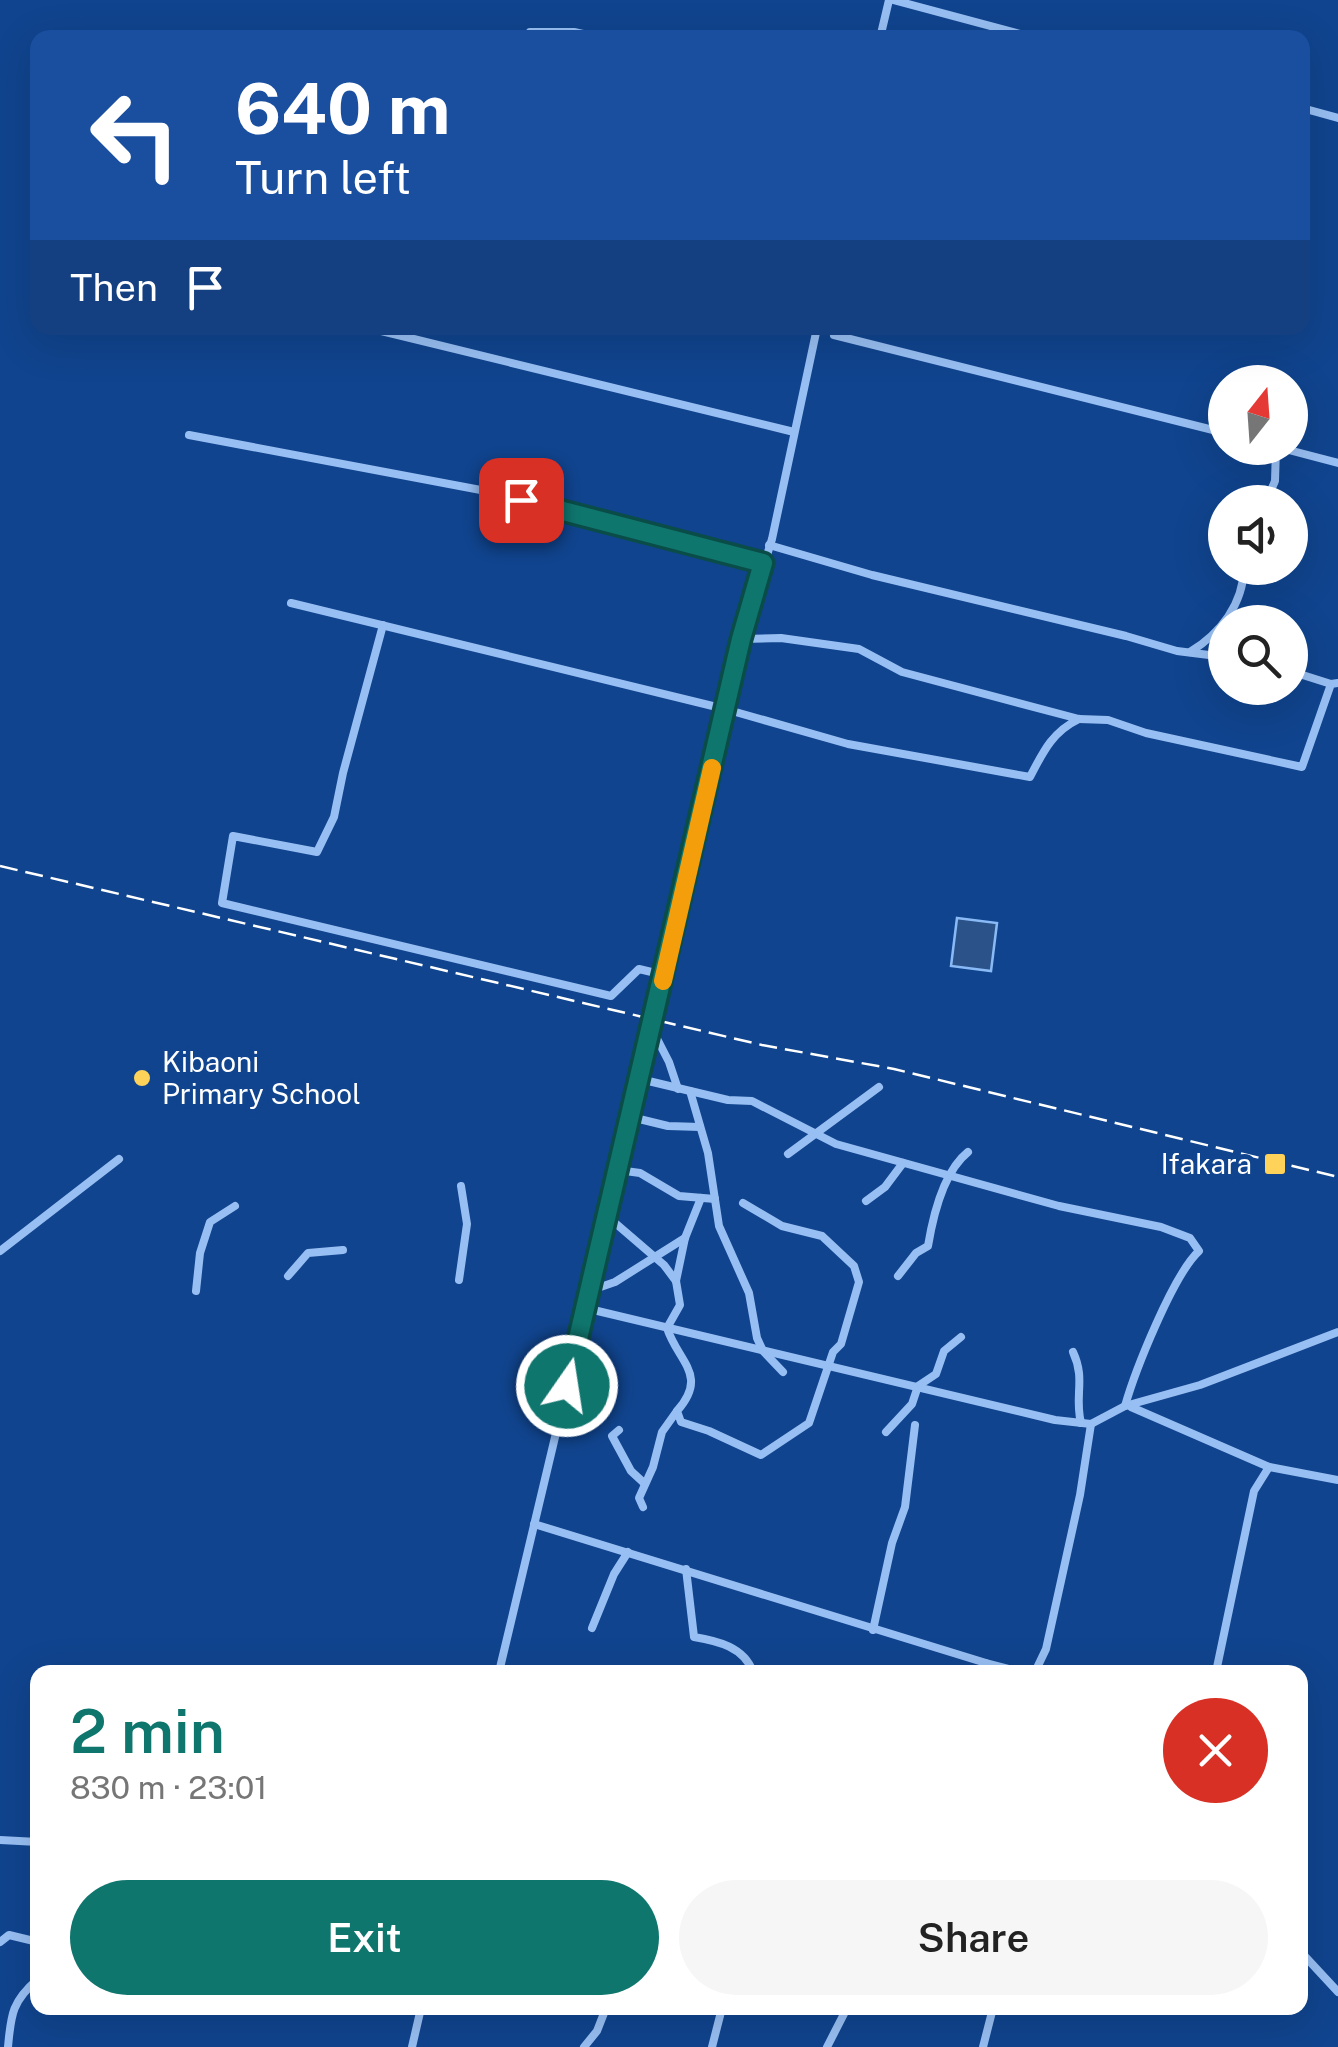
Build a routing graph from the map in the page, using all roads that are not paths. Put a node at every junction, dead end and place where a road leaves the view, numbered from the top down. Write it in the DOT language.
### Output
graph roads {
  1 [pos="891,0"];
  2 [pos="882,30"];
  3 [pos="1005,30"];
  4 [pos="1310,110"];
  5 [pos="1338,118"];
  6 [pos="398,335"];
  7 [pos="815,335"];
  8 [pos="834,335"];
  9 [pos="1208,429"];
  10 [pos="794,432"];
  11 [pos="189,435"];
  12 [pos="1308,456"];
  13 [pos="1338,463"];
  14 [pos="768,545"];
  15 [pos="763,563"];
  16 [pos="1243,585"];
  17 [pos="292,603"];
  18 [pos="383,626"];
  19 [pos="741,639"];
  20 [pos="1190,652"];
  21 [pos="1208,654"];
  22 [pos="1308,676"];
  23 [pos="1334,684"];
  24 [pos="725,709"];
  25 [pos="1078,718"];
  26 [pos="664,976"];
  27 [pos="652,1029"];
  28 [pos="640,1079"];
  29 [pos="879,1087"];
  30 [pos="678,1088"];
  31 [pos="690,1091"];
  32 [pos="631,1117"];
  33 [pos="700,1127"];
  34 [pos="818,1134"];
  35 [pos="968,1152"];
  36 [pos="788,1154"];
  37 [pos="118,1159"];
  38 [pos="903,1163"];
  39 [pos="618,1170"];
  40 [pos="947,1175"];
  41 [pos="461,1186"];
  42 [pos="701,1198"];
  43 [pos="715,1199"];
  44 [pos="866,1201"];
  45 [pos="743,1204"];
  46 [pos="235,1206"];
  47 [pos="607,1216"];
  48 [pos="686,1238"];
  49 [pos="343,1250"];
  50 [pos="0,1251"];
  51 [pos="654,1256"];
  52 [pos="288,1276"];
  53 [pos="898,1276"];
  54 [pos="460,1280"];
  55 [pos="676,1281"];
  56 [pos="590,1290"];
  57 [pos="196,1291"];
  58 [pos="585,1308"];
  59 [pos="667,1328"];
  60 [pos="1338,1332"];
  61 [pos="961,1337"];
  62 [pos="763,1351"];
  63 [pos="1073,1352"];
  64 [pos="828,1365"];
  65 [pos="783,1372"];
  66 [pos="918,1386"];
  67 [pos="1126,1406"];
  68 [pos="677,1411"];
  69 [pos="1086,1424"];
  70 [pos="915,1425"];
  71 [pos="619,1430"];
  72 [pos="886,1432"];
  73 [pos="1269,1467"];
  74 [pos="1338,1480"];
  75 [pos="644,1484"];
  76 [pos="643,1507"];
  77 [pos="534,1524"];
  78 [pos="628,1552"];
  79 [pos="686,1569"];
  80 [pos="592,1628"];
  81 [pos="873,1630"];
  82 [pos="501,1665"];
  83 [pos="751,1665"];
  84 [pos="980,1665"];
  85 [pos="1039,1665"];
  86 [pos="1217,1665"];
  87 [pos="0,1840"];
  88 [pos="30,1842"];
  89 [pos="30,1940"];
  90 [pos="0,1942"];
  91 [pos="1308,1960"];
  92 [pos="30,1986"];
  93 [pos="1338,1992"];
  94 [pos="419,2015"];
  95 [pos="603,2015"];
  96 [pos="720,2015"];
  97 [pos="843,2015"];
  98 [pos="991,2015"];
  99 [pos="8,2047"];
  100 [pos="412,2047"];
  101 [pos="584,2047"];
  102 [pos="712,2047"];
  103 [pos="827,2047"];
  104 [pos="983,2047"];
  1 -- 2 [label="street"];
  1 -- 3 [label="street"];
  4 -- 5 [label="street"];
  6 -- 10 [label="street"];
  7 -- 10 [label="street"];
  8 -- 9 [label="street"];
  10 -- 14 [label="street"];
  11 -- 15 [label="street"];
  12 -- 13 [label="street"];
  14 -- 15 [label="street"];
  14 -- 20 [label="street"];
  15 -- 19 [label="street"];
  16 -- 20 [label="street"];
  17 -- 18 [label="street"];
  18 -- 24 [label="street"];
  18 -- 26 [label="street"];
  19 -- 24 [label="street"];
  19 -- 25 [label="street"];
  20 -- 21 [label="street"];
  22 -- 23 [label="street"];
  23 -- 25 [label="street"];
  24 -- 25 [label="street"];
  24 -- 26 [label="street"];
  26 -- 27 [label="street"];
  27 -- 28 [label="street"];
  27 -- 30 [label="street"];
  28 -- 30 [label="street"];
  28 -- 32 [label="street"];
  29 -- 34 [label="street"];
  30 -- 31 [label="street"];
  31 -- 33 [label="street"];
  31 -- 34 [label="street"];
  32 -- 33 [label="street"];
  32 -- 39 [label="street"];
  33 -- 43 [label="street"];
  34 -- 36 [label="street"];
  34 -- 38 [label="street"];
  35 -- 40 [label="street"];
  37 -- 50 [label="street"];
  38 -- 40 [label="street"];
  38 -- 44 [label="street"];
  39 -- 42 [label="street"];
  39 -- 47 [label="street"];
  40 -- 53 [label="street"];
  40 -- 67 [label="street"];
  41 -- 54 [label="street"];
  42 -- 43 [label="street"];
  42 -- 48 [label="street"];
  43 -- 62 [label="street"];
  45 -- 64 [label="street"];
  46 -- 57 [label="street"];
  47 -- 51 [label="street"];
  47 -- 56 [label="street"];
  48 -- 51 [label="street"];
  48 -- 55 [label="street"];
  49 -- 52 [label="street"];
  51 -- 55 [label="street"];
  51 -- 56 [label="street"];
  55 -- 59 [label="street"];
  56 -- 58 [label="street"];
  58 -- 59 [label="street"];
  58 -- 77 [label="street"];
  59 -- 62 [label="street"];
  59 -- 68 [label="street"];
  60 -- 67 [label="street"];
  61 -- 66 [label="street"];
  62 -- 64 [label="street"];
  62 -- 65 [label="street"];
  63 -- 69 [label="street"];
  64 -- 66 [label="street"];
  64 -- 68 [label="street"];
  66 -- 69 [label="street"];
  66 -- 72 [label="street"];
  67 -- 69 [label="street"];
  67 -- 73 [label="street"];
  68 -- 75 [label="street"];
  69 -- 85 [label="street"];
  70 -- 81 [label="street"];
  71 -- 75 [label="street"];
  73 -- 74 [label="street"];
  73 -- 86 [label="street"];
  75 -- 76 [label="street"];
  77 -- 78 [label="street"];
  77 -- 82 [label="street"];
  78 -- 79 [label="street"];
  78 -- 80 [label="street"];
  79 -- 81 [label="street"];
  79 -- 83 [label="street"];
  81 -- 84 [label="street"];
  87 -- 88 [label="street"];
  89 -- 90 [label="street"];
  91 -- 93 [label="street"];
  92 -- 99 [label="street"];
  94 -- 100 [label="street"];
  95 -- 101 [label="street"];
  96 -- 102 [label="street"];
  97 -- 103 [label="street"];
  98 -- 104 [label="street"];
}
